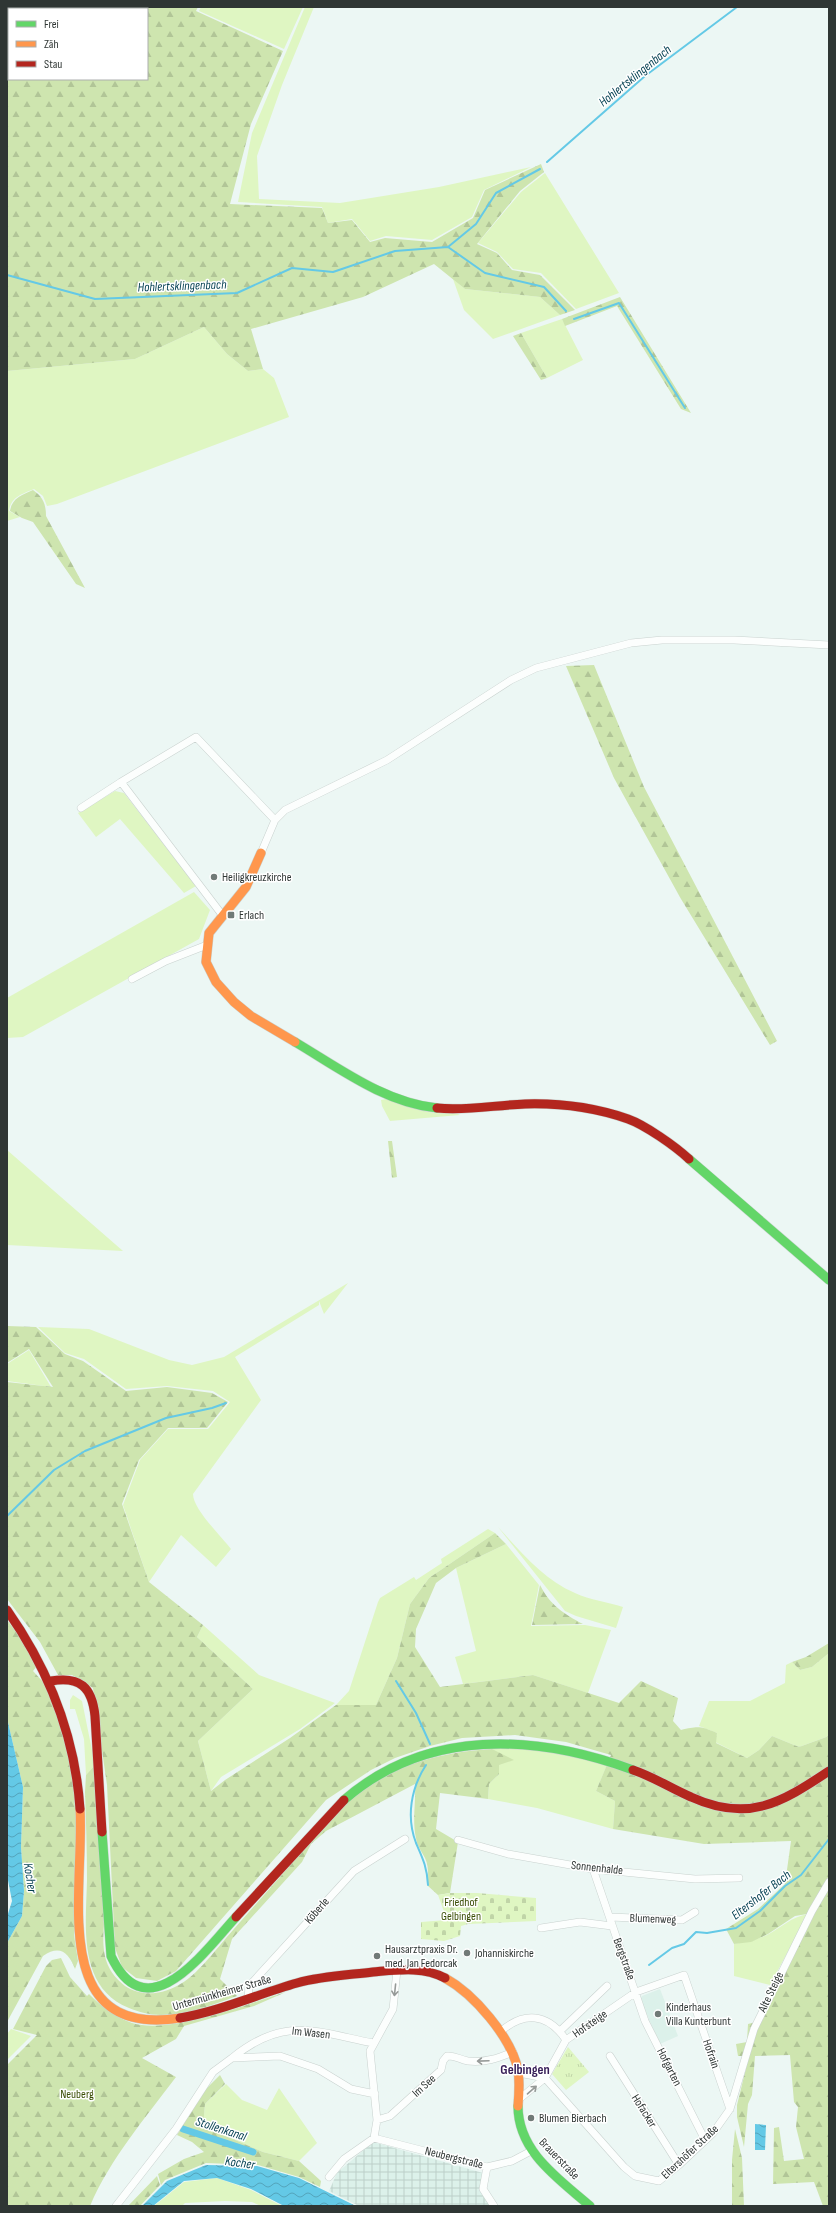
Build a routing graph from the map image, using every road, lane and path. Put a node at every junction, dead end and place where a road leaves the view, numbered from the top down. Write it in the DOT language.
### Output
graph roads {
  1 [pos="829,645"];
  2 [pos="121,782"];
  3 [pos="81,808"];
  4 [pos="275,820"];
  5 [pos="260,853"];
  6 [pos="223,916"];
  7 [pos="207,945"];
  8 [pos="132,979"];
  9 [pos="829,1280"];
  10 [pos="7,1610"];
  11 [pos="51,1681"];
  12 [pos="829,1771"];
  13 [pos="405,1839"];
  14 [pos="458,1840"];
  15 [pos="593,1869"];
  16 [pos="739,1878"];
  17 [pos="829,1882"];
  18 [pos="695,1912"];
  19 [pos="610,1917"];
  20 [pos="612,1926"];
  21 [pos="541,1928"];
  22 [pos="397,1970"];
  23 [pos="684,1976"];
  24 [pos="607,1986"];
  25 [pos="636,1992"];
  26 [pos="248,1999"];
  27 [pos="560,2030"];
  28 [pos="500,2032"];
  29 [pos="566,2040"];
  30 [pos="373,2043"];
  31 [pos="513,2052"];
  32 [pos="610,2056"];
  33 [pos="232,2058"];
  34 [pos="519,2073"];
  35 [pos="545,2078"];
  36 [pos="375,2094"];
  37 [pos="518,2100"];
  38 [pos="730,2109"];
  39 [pos="377,2120"];
  40 [pos="374,2138"];
  41 [pos="705,2140"];
  42 [pos="532,2150"];
  43 [pos="679,2165"];
  44 [pos="487,2168"];
  45 [pos="329,2177"];
  46 [pos="116,2206"];
  47 [pos="494,2206"];
  48 [pos="590,2206"];
  1 -- 4 [label="street"];
  2 -- 3 [label="street"];
  2 -- 4 [label="street"];
  2 -- 6 [label="street"];
  4 -- 5 [label="street"];
  5 -- 6 [label="main road"];
  6 -- 7 [label="main road"];
  7 -- 8 [label="street"];
  7 -- 9 [label="main road"];
  10 -- 11 [label="main road, Untermünkheimer Straße"];
  11 -- 12 [label="main road"];
  11 -- 26 [label="main road, Untermünkheimer Straße"];
  13 -- 26 [label="street, Köberle"];
  14 -- 15 [label="street, Sonnenhalde"];
  15 -- 16 [label="street, Sonnenhalde"];
  15 -- 19 [label="street, Bergstraße"];
  17 -- 38 [label="street, Alte Steige"];
  18 -- 19 [label="street, Blumenweg"];
  19 -- 20 [label="street, Bergstraße"];
  20 -- 21 [label="street, Bergstraße"];
  20 -- 25 [label="street, Bergstraße"];
  22 -- 26 [label="main road, Untermünkheimer Straße"];
  22 -- 28 [label="main road, Untermünkheimer Straße"];
  22 -- 30 [label="street, one-way"];
  23 -- 25 [label="street, Hofsteige"];
  23 -- 38 [label="street, Hofrain"];
  24 -- 27 [label="street"];
  25 -- 29 [label="street, Hofsteige"];
  25 -- 41 [label="street, Hofgarten"];
  27 -- 28 [label="street"];
  27 -- 29 [label="street"];
  28 -- 31 [label="main road, Untermünkheimer Straße"];
  29 -- 35 [label="street, Hofsteige"];
  30 -- 33 [label="street, Im Wasen"];
  30 -- 36 [label="street"];
  31 -- 34 [label="main road, Untermünkheimer Straße"];
  31 -- 39 [label="street, Im See, one-way"];
  32 -- 43 [label="street, Hofacker"];
  33 -- 36 [label="street"];
  33 -- 46 [label="street, Im Wasen"];
  34 -- 35 [label="street"];
  34 -- 37 [label="main road, Untermünkheimer Straße"];
  37 -- 35 [label="street, Hofsteige, one-way"];
  35 -- 43 [label="street, Eltershöfer Straße"];
  36 -- 39 [label="street"];
  37 -- 42 [label="main road, Brauerstraße"];
  38 -- 41 [label="street, Eltershöfer Straße"];
  39 -- 40 [label="street"];
  40 -- 44 [label="street, Neubergstraße"];
  40 -- 45 [label="street"];
  41 -- 43 [label="street, Eltershöfer Straße"];
  42 -- 44 [label="street, Neubergstraße"];
  42 -- 48 [label="main road, Brauerstraße"];
  44 -- 47 [label="street"];
}
